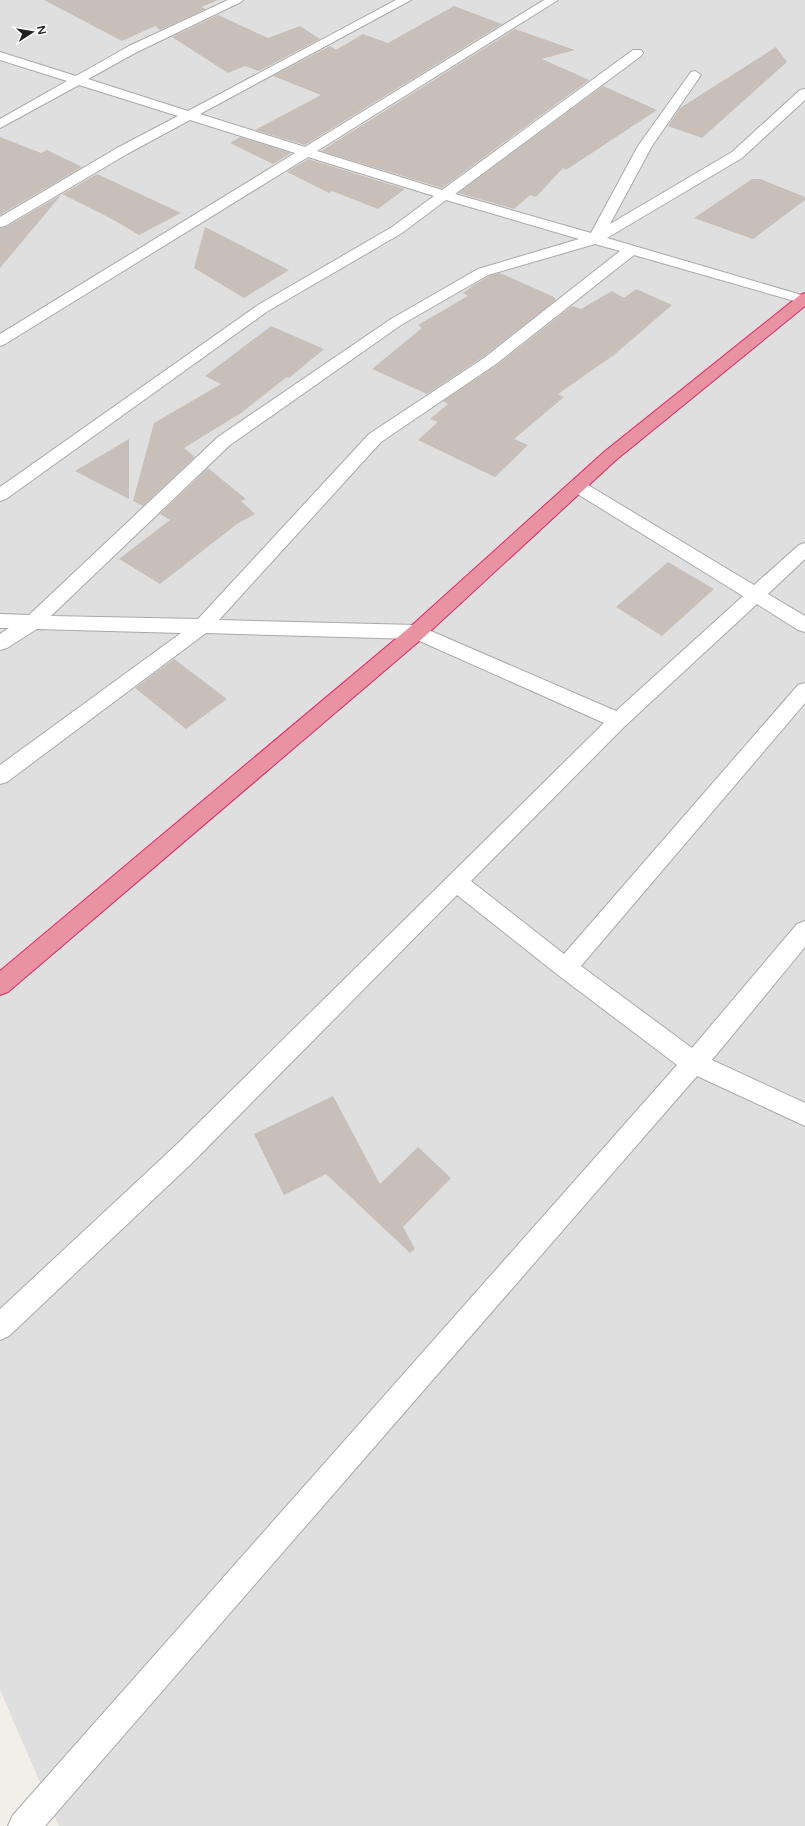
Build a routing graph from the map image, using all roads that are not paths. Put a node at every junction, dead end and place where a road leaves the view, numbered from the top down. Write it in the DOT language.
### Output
graph roads {
  1 [pos="238,0"];
  2 [pos="405,0"];
  3 [pos="552,0"];
  4 [pos="637,53"];
  5 [pos="0,56"];
  6 [pos="695,75"];
  7 [pos="78,80"];
  8 [pos="805,93"];
  9 [pos="190,115"];
  10 [pos="0,124"];
  11 [pos="306,152"];
  12 [pos="444,195"];
  13 [pos="0,223"];
  14 [pos="595,239"];
  15 [pos="631,250"];
  16 [pos="804,299"];
  17 [pos="0,341"];
  18 [pos="577,486"];
  19 [pos="0,495"];
  20 [pos="805,549"];
  21 [pos="755,595"];
  22 [pos="0,621"];
  23 [pos="33,622"];
  24 [pos="805,625"];
  25 [pos="203,626"];
  26 [pos="417,632"];
  27 [pos="0,643"];
  28 [pos="805,690"];
  29 [pos="618,721"];
  30 [pos="0,776"];
  31 [pos="456,882"];
  32 [pos="805,932"];
  33 [pos="566,968"];
  34 [pos="0,985"];
  35 [pos="694,1063"];
  36 [pos="805,1114"];
  37 [pos="0,1327"];
  38 [pos="24,1826"];
  1 -- 7 [label="street"];
  2 -- 9 [label="street"];
  3 -- 11 [label="street"];
  4 -- 12 [label="street"];
  5 -- 7 [label="street"];
  6 -- 14 [label="street"];
  7 -- 9 [label="street"];
  7 -- 10 [label="street"];
  8 -- 14 [label="street"];
  9 -- 11 [label="street"];
  9 -- 13 [label="street"];
  11 -- 12 [label="street"];
  11 -- 17 [label="street"];
  12 -- 14 [label="street"];
  12 -- 19 [label="street"];
  14 -- 15 [label="street"];
  14 -- 23 [label="street"];
  15 -- 16 [label="street"];
  15 -- 25 [label="street"];
  16 -- 18 [label="highway"];
  18 -- 21 [label="street"];
  18 -- 26 [label="highway"];
  20 -- 21 [label="street"];
  21 -- 24 [label="street"];
  21 -- 29 [label="street"];
  22 -- 23 [label="street"];
  23 -- 25 [label="street"];
  23 -- 27 [label="street"];
  25 -- 26 [label="street"];
  25 -- 30 [label="street"];
  26 -- 29 [label="street"];
  26 -- 34 [label="highway"];
  28 -- 33 [label="street"];
  29 -- 31 [label="street"];
  31 -- 33 [label="street"];
  31 -- 37 [label="street"];
  32 -- 35 [label="street"];
  33 -- 35 [label="street"];
  35 -- 36 [label="street"];
  35 -- 38 [label="street"];
}
